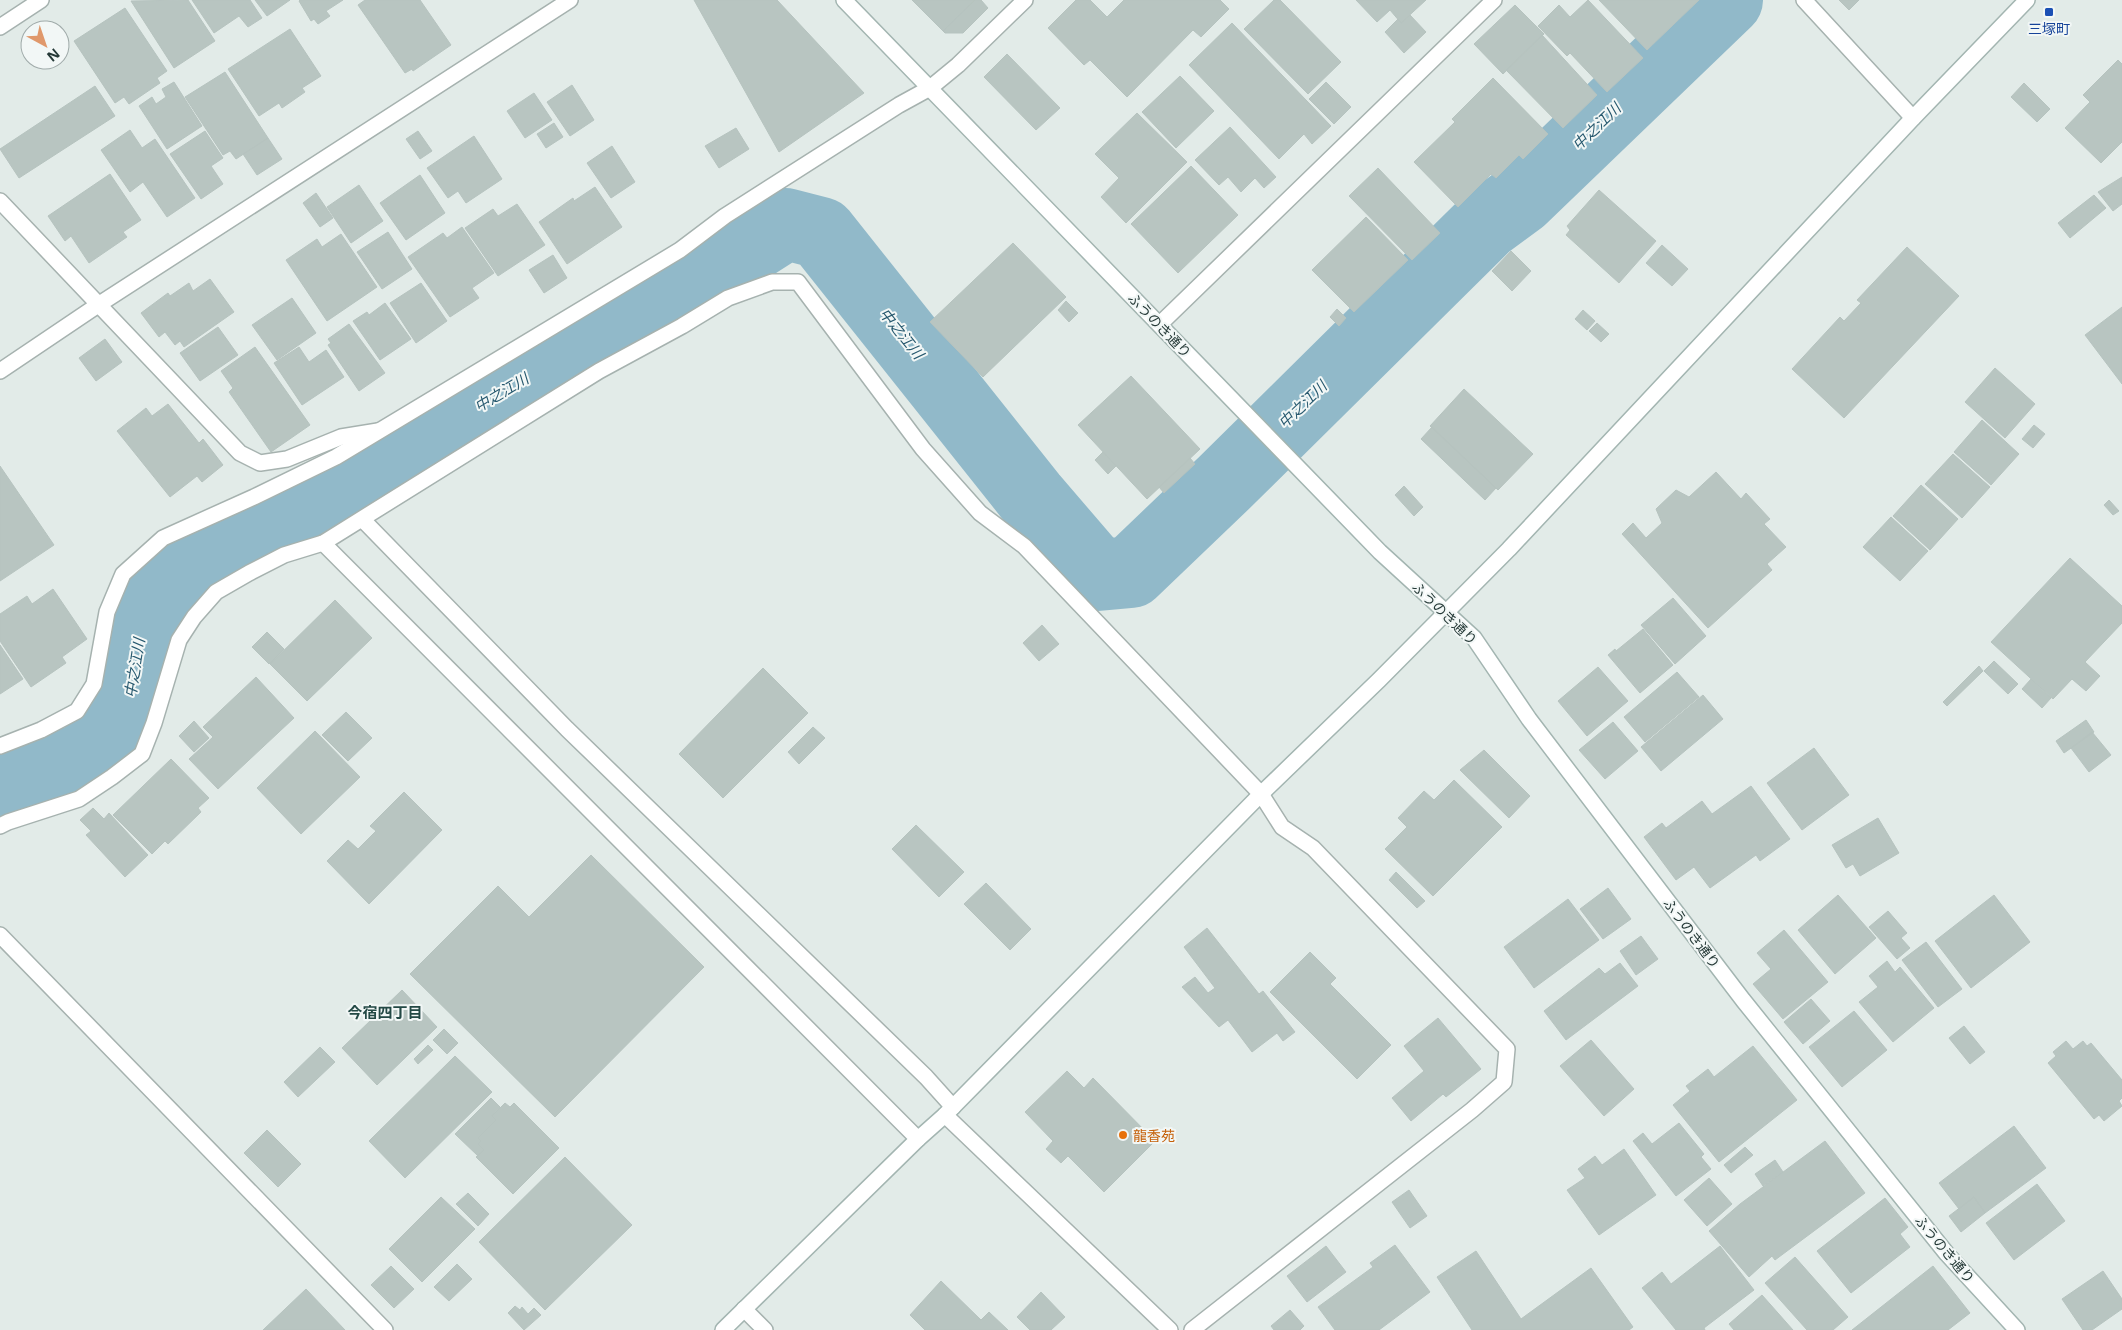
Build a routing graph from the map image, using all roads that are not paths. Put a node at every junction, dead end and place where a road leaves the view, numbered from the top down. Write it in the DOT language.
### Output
graph roads {
  1 [pos="41,0"];
  2 [pos="570,0"];
  3 [pos="844,0"];
  4 [pos="1025,0"];
  5 [pos="1494,0"];
  6 [pos="1804,0"];
  7 [pos="2027,0"];
  8 [pos="0,27"];
  9 [pos="930,88"];
  10 [pos="1913,118"];
  11 [pos="0,201"];
  12 [pos="98,305"];
  13 [pos="1160,324"];
  14 [pos="0,371"];
  15 [pos="378,431"];
  16 [pos="362,518"];
  17 [pos="323,543"];
  18 [pos="1446,613"];
  19 [pos="0,746"];
  20 [pos="1261,794"];
  21 [pos="0,826"];
  22 [pos="0,935"];
  23 [pos="949,1111"];
  24 [pos="918,1138"];
  25 [pos="744,1309"];
  26 [pos="385,1330"];
  27 [pos="723,1330"];
  28 [pos="765,1330"];
  29 [pos="1170,1330"];
  30 [pos="1192,1330"];
  31 [pos="2017,1330"];
  1 -- 8 [label="street"];
  2 -- 12 [label="street"];
  3 -- 9 [label="street, ふうのき通り"];
  4 -- 9 [label="street"];
  5 -- 13 [label="street"];
  6 -- 10 [label="street"];
  7 -- 10 [label="street"];
  9 -- 13 [label="street, ふうのき通り"];
  9 -- 15 [label="street"];
  10 -- 18 [label="street"];
  11 -- 12 [label="street"];
  12 -- 14 [label="street"];
  12 -- 15 [label="street"];
  13 -- 18 [label="street, ふうのき通り"];
  15 -- 19 [label="street"];
  16 -- 17 [label="street"];
  16 -- 20 [label="street"];
  16 -- 23 [label="street"];
  17 -- 21 [label="street"];
  17 -- 24 [label="street"];
  18 -- 20 [label="street"];
  18 -- 31 [label="street, ふうのき通り"];
  20 -- 23 [label="street"];
  20 -- 30 [label="street"];
  22 -- 26 [label="street"];
  23 -- 24 [label="street"];
  23 -- 29 [label="street"];
  24 -- 25 [label="street"];
  25 -- 27 [label="street"];
  25 -- 28 [label="street"];
}
